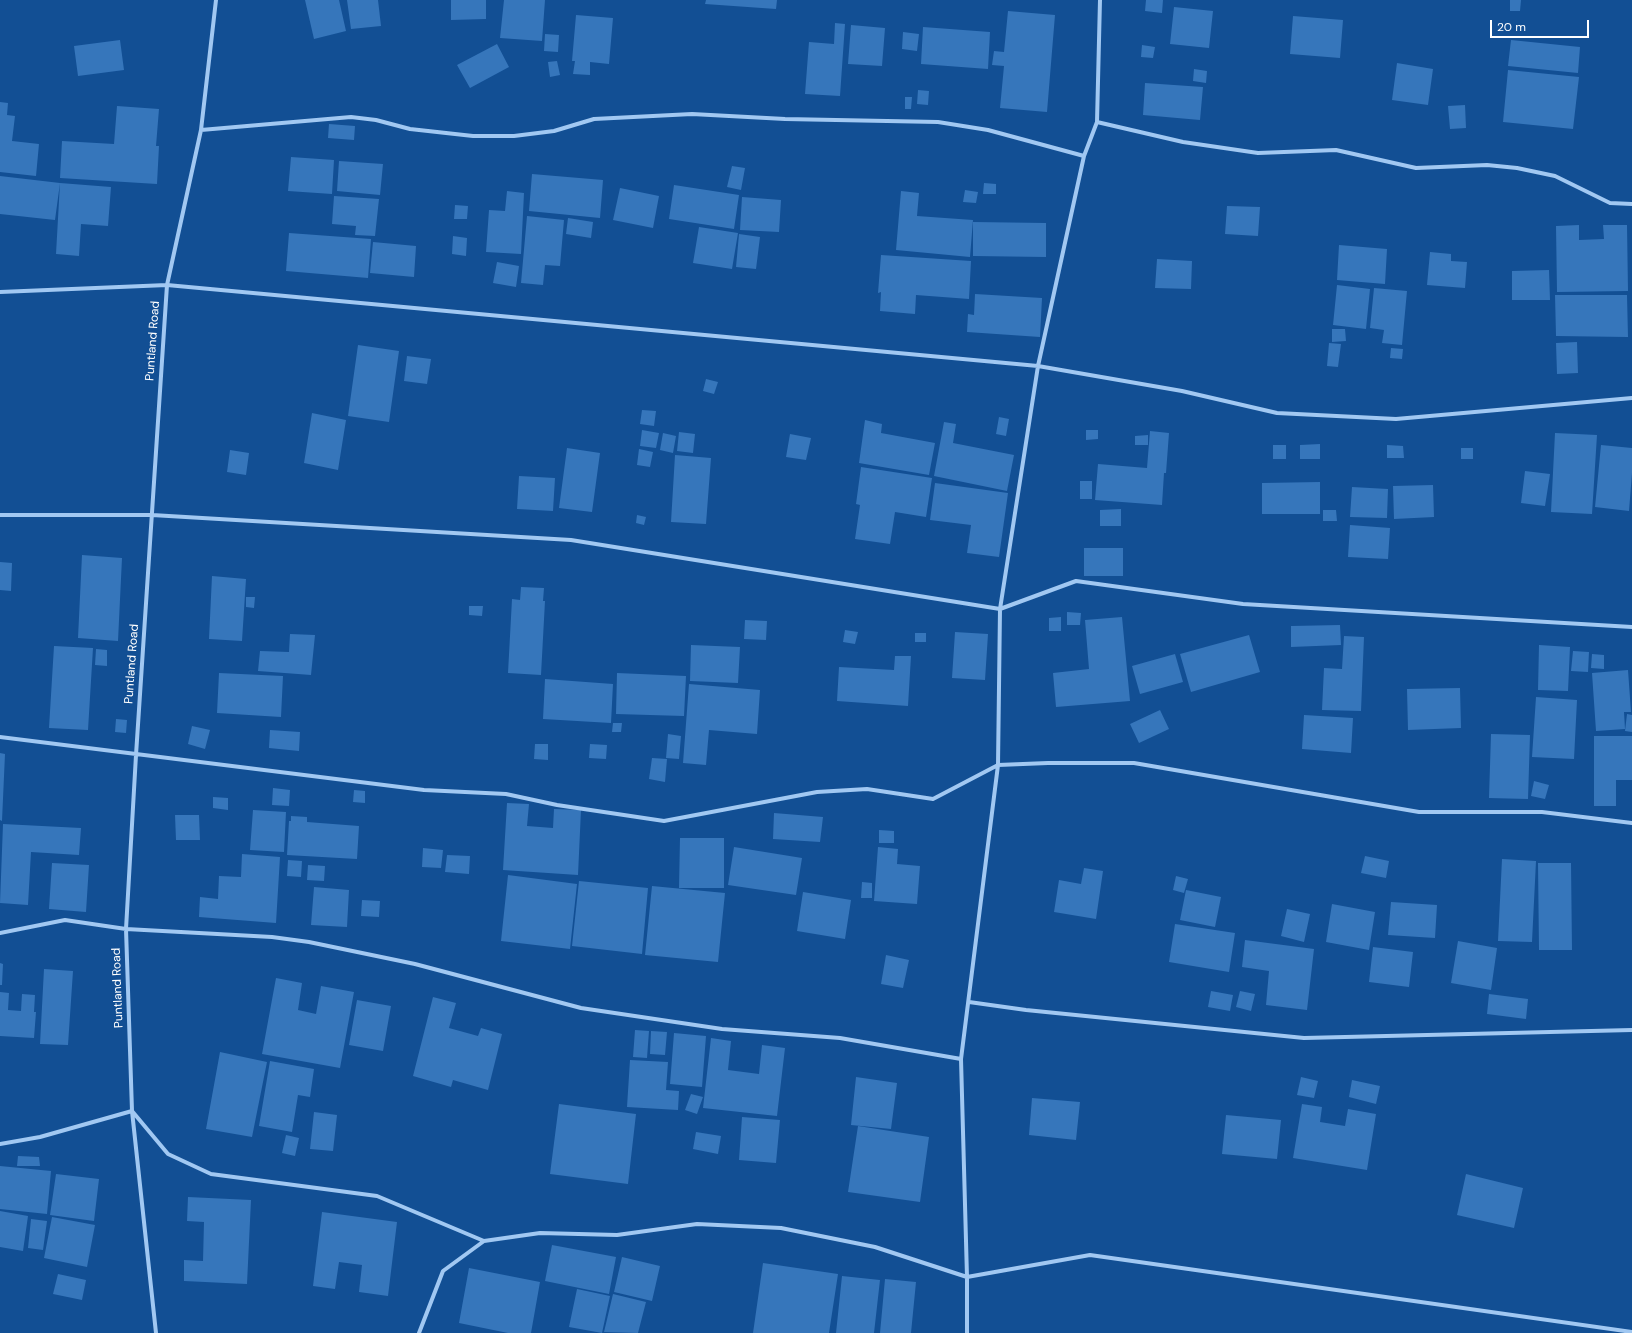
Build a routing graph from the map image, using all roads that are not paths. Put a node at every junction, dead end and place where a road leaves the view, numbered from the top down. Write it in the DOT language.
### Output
graph roads {
  1 [pos="216,0"];
  2 [pos="1100,0"];
  3 [pos="1097,122"];
  4 [pos="202,130"];
  5 [pos="1084,156"];
  6 [pos="1632,204"];
  7 [pos="167,285"];
  8 [pos="0,292"];
  9 [pos="1038,366"];
  10 [pos="1632,398"];
  11 [pos="0,515"];
  12 [pos="152,515"];
  13 [pos="1000,609"];
  14 [pos="1632,627"];
  15 [pos="0,737"];
  16 [pos="136,755"];
  17 [pos="998,765"];
  18 [pos="1632,823"];
  19 [pos="126,929"];
  20 [pos="0,933"];
  21 [pos="969,1002"];
  22 [pos="1632,1030"];
  23 [pos="961,1059"];
  24 [pos="132,1111"];
  25 [pos="0,1144"];
  26 [pos="484,1241"];
  27 [pos="968,1277"];
  28 [pos="1632,1332"];
  29 [pos="156,1333"];
  30 [pos="419,1333"];
  31 [pos="967,1333"];
  1 -- 4 [label="street, Puntland Road"];
  2 -- 3 [label="street"];
  3 -- 5 [label="street"];
  3 -- 6 [label="street"];
  4 -- 5 [label="street"];
  4 -- 7 [label="street, Puntland Road"];
  5 -- 9 [label="street"];
  7 -- 8 [label="street"];
  7 -- 9 [label="street"];
  7 -- 12 [label="street, Puntland Road"];
  9 -- 10 [label="street"];
  9 -- 13 [label="street"];
  11 -- 12 [label="street"];
  12 -- 13 [label="street"];
  12 -- 16 [label="street, Puntland Road"];
  13 -- 14 [label="street"];
  13 -- 17 [label="street"];
  15 -- 16 [label="street"];
  16 -- 17 [label="street"];
  16 -- 19 [label="street, Puntland Road"];
  17 -- 18 [label="street"];
  17 -- 21 [label="street"];
  19 -- 20 [label="street"];
  19 -- 23 [label="street"];
  19 -- 24 [label="street, Puntland Road"];
  21 -- 22 [label="street"];
  21 -- 23 [label="street"];
  23 -- 27 [label="street"];
  24 -- 25 [label="street"];
  24 -- 26 [label="street"];
  24 -- 29 [label="street, Puntland Road"];
  26 -- 27 [label="street"];
  26 -- 30 [label="street"];
  27 -- 28 [label="street"];
  27 -- 31 [label="street"];
}
